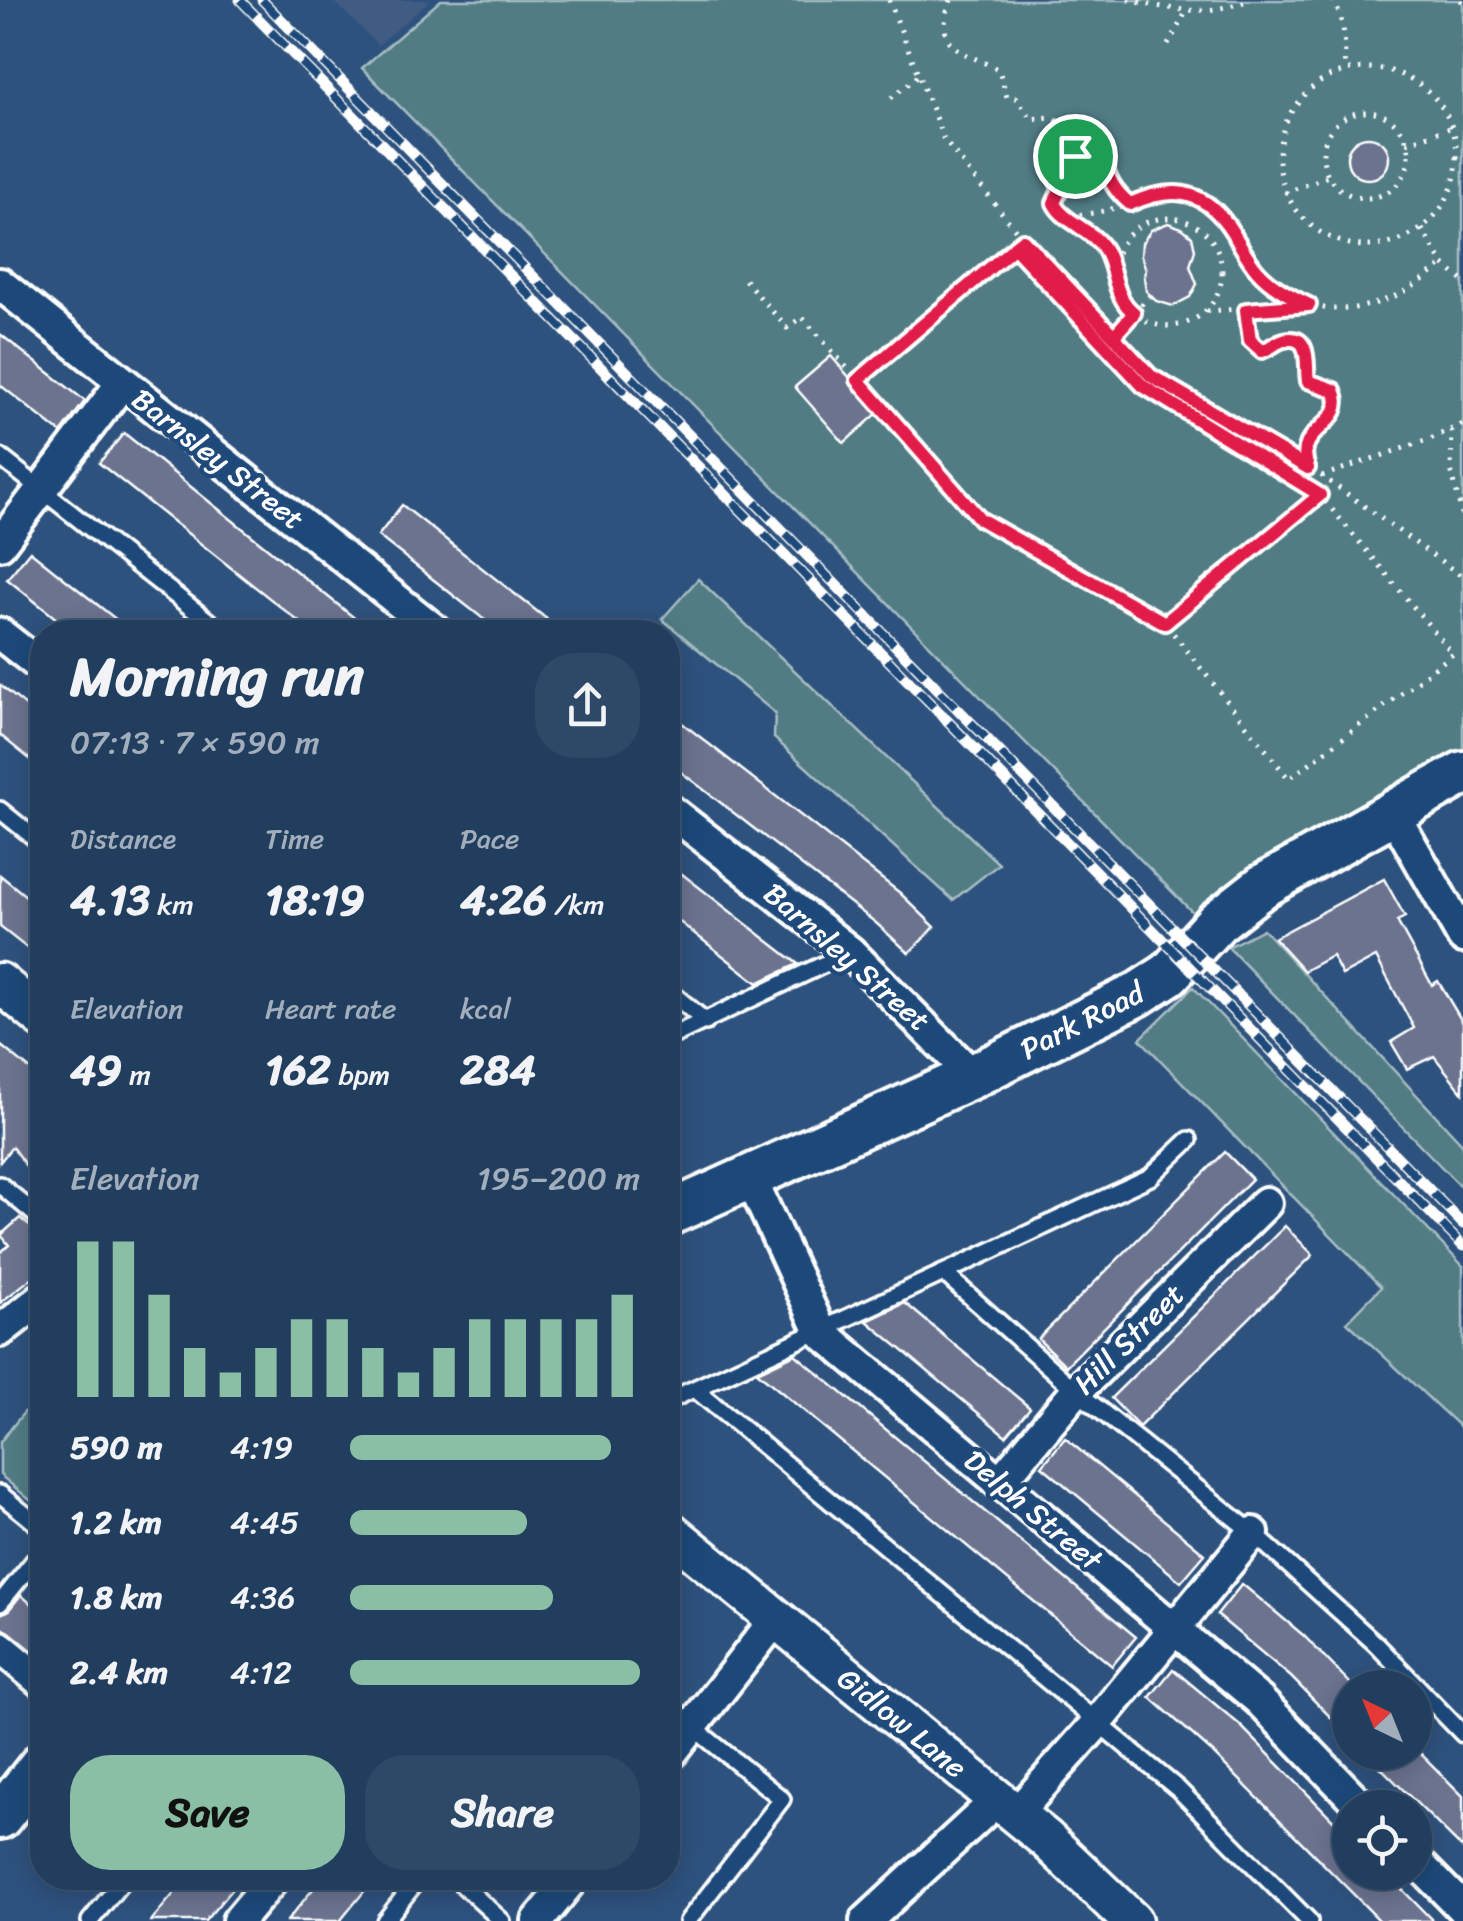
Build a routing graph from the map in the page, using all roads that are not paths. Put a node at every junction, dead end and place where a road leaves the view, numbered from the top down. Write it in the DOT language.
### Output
graph roads {
  1 [pos="0,284"];
  2 [pos="122,383"];
  3 [pos="0,457"];
  4 [pos="42,492"];
  5 [pos="0,544"];
  6 [pos="207,620"];
  7 [pos="422,620"];
  8 [pos="0,634"];
  9 [pos="30,658"];
  10 [pos="1463,772"];
  11 [pos="0,810"];
  12 [pos="1393,813"];
  13 [pos="680,818"];
  14 [pos="30,834"];
  15 [pos="1463,937"];
  16 [pos="850,952"];
  17 [pos="0,984"];
  18 [pos="680,1000"];
  19 [pos="30,1008"];
  20 [pos="706,1022"];
  21 [pos="680,1033"];
  22 [pos="973,1076"];
  23 [pos="1190,1140"];
  24 [pos="751,1179"];
  25 [pos="2,1191"];
  26 [pos="1266,1203"];
  27 [pos="680,1209"];
  28 [pos="30,1211"];
  29 [pos="944,1274"];
  30 [pos="30,1307"];
  31 [pos="0,1330"];
  32 [pos="821,1332"];
  33 [pos="696,1390"];
  34 [pos="1076,1390"];
  35 [pos="680,1396"];
  36 [pos="999,1482"];
  37 [pos="0,1494"];
  38 [pos="30,1518"];
  39 [pos="1253,1533"];
  40 [pos="680,1540"];
  41 [pos="30,1566"];
  42 [pos="0,1603"];
  43 [pos="775,1620"];
  44 [pos="1175,1628"];
  45 [pos="0,1647"];
  46 [pos="30,1672"];
  47 [pos="680,1716"];
  48 [pos="1097,1723"];
  49 [pos="692,1726"];
  50 [pos="1463,1734"];
  51 [pos="680,1742"];
  52 [pos="30,1779"];
  53 [pos="1346,1790"];
  54 [pos="1006,1808"];
  55 [pos="0,1817"];
  56 [pos="1432,1878"];
  57 [pos="115,1890"];
  58 [pos="264,1890"];
  59 [pos="410,1890"];
  60 [pos="469,1890"];
  61 [pos="563,1890"];
  62 [pos="1463,1910"];
  63 [pos="90,1921"];
  64 [pos="238,1921"];
  65 [pos="385,1921"];
  66 [pos="502,1921"];
  67 [pos="538,1921"];
  68 [pos="688,1921"];
  69 [pos="866,1921"];
  70 [pos="1132,1921"];
  71 [pos="1309,1921"];
  1 -- 2 [label="street, Barnsley Street"];
  2 -- 4 [label="street"];
  2 -- 7 [label="street, Barnsley Street"];
  3 -- 4 [label="lane"];
  4 -- 5 [label="street"];
  4 -- 6 [label="lane"];
  8 -- 9 [label="street"];
  10 -- 12 [label="main road, Park Road"];
  11 -- 14 [label="lane"];
  12 -- 15 [label="street"];
  12 -- 22 [label="main road, Park Road"];
  13 -- 16 [label="street, Barnsley Street"];
  16 -- 20 [label="lane"];
  16 -- 22 [label="street, Barnsley Street"];
  17 -- 19 [label="street"];
  18 -- 20 [label="lane"];
  20 -- 21 [label="lane"];
  22 -- 24 [label="main road, Park Road"];
  23 -- 29 [label="lane"];
  24 -- 27 [label="main road, Park Road"];
  24 -- 32 [label="street, Delph Street"];
  25 -- 28 [label="lane"];
  26 -- 34 [label="street, Hill Street"];
  29 -- 32 [label="lane"];
  29 -- 34 [label="lane"];
  30 -- 31 [label="street"];
  32 -- 33 [label="lane"];
  32 -- 36 [label="street, Delph Street"];
  33 -- 35 [label="lane"];
  33 -- 48 [label="lane"];
  34 -- 36 [label="street, Hill Street"];
  34 -- 39 [label="lane"];
  36 -- 44 [label="street, Delph Street"];
  37 -- 38 [label="lane"];
  39 -- 44 [label="street"];
  39 -- 50 [label="lane"];
  40 -- 43 [label="street, Gidlow Lane"];
  41 -- 42 [label="lane"];
  43 -- 49 [label="street"];
  43 -- 54 [label="street, Gidlow Lane"];
  44 -- 48 [label="street"];
  44 -- 53 [label="street, Delph Street"];
  45 -- 46 [label="street"];
  47 -- 49 [label="lane"];
  48 -- 54 [label="street"];
  48 -- 71 [label="lane"];
  49 -- 51 [label="street"];
  49 -- 68 [label="lane"];
  52 -- 55 [label="main road"];
  54 -- 69 [label="street"];
  54 -- 70 [label="street, Gidlow Lane"];
  56 -- 62 [label="street"];
  57 -- 63 [label="lane"];
  58 -- 64 [label="street"];
  59 -- 65 [label="lane"];
  60 -- 66 [label="lane"];
  61 -- 67 [label="street"];
}
